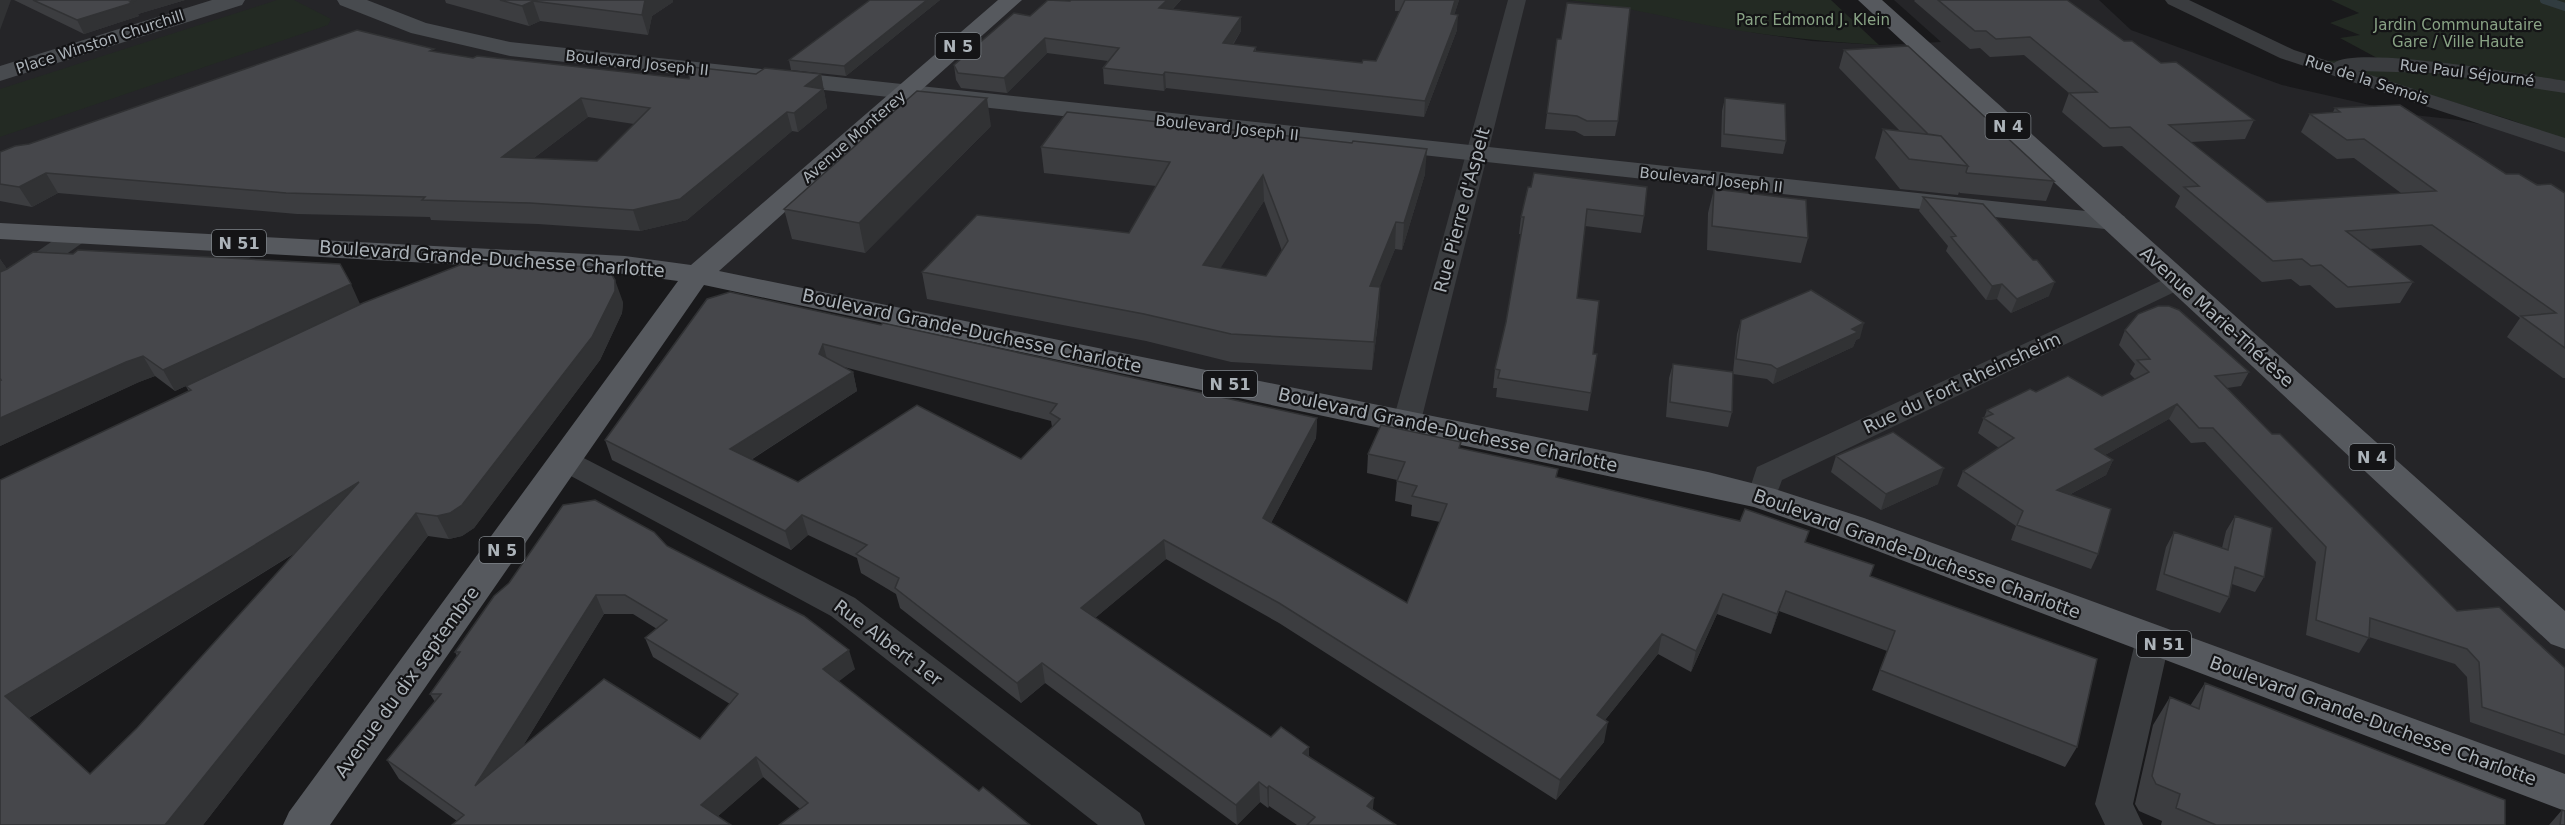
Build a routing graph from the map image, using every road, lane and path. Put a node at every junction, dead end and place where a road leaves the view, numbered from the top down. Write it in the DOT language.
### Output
graph roads {
  1 [pos="234,0"];
  2 [pos="348,0"];
  3 [pos="1011,0"];
  4 [pos="1517,0"];
  5 [pos="1869,0"];
  6 [pos="2174,0"];
  7 [pos="2333,69"];
  8 [pos="0,74"];
  9 [pos="2565,87"];
  10 [pos="905,93"];
  11 [pos="2565,145"];
  12 [pos="1476,155"];
  13 [pos="2114,222"];
  14 [pos="0,231"];
  15 [pos="79,234"];
  16 [pos="477,256"];
  17 [pos="697,275"];
  18 [pos="2178,281"];
  19 [pos="426,283"];
  20 [pos="0,286"];
  21 [pos="1407,421"];
  22 [pos="566,461"];
  23 [pos="1762,497"];
  24 [pos="2565,634"];
  25 [pos="2153,639"];
  26 [pos="2565,793"];
  27 [pos="305,825"];
  28 [pos="1126,825"];
  29 [pos="2124,825"];
  1 -- 8 [label="main road, Place Winston Churchill"];
  2 -- 10 [label="main road, Boulevard Joseph II"];
  3 -- 10 [label="main road, Avenue Monterey / N 5"];
  4 -- 12 [label="street, Rue Pierre d'Aspelt"];
  5 -- 13 [label="main road, Avenue Marie-Thérèse / N 4"];
  6 -- 7 [label="street, Rue de la Semois"];
  7 -- 9 [label="street, Rue Paul Séjourné"];
  7 -- 11 [label="street, Rue de la Semois"];
  10 -- 12 [label="main road, Boulevard Joseph II"];
  10 -- 17 [label="main road, Avenue Monterey / N 5"];
  12 -- 13 [label="main road, Boulevard Joseph II"];
  12 -- 21 [label="street, Rue Pierre d'Aspelt"];
  13 -- 18 [label="main road, Avenue Marie-Thérèse / N 4"];
  14 -- 15 [label="main road, Boulevard Grande-Duchesse Charlotte / N 51"];
  15 -- 16 [label="main road, Boulevard Grande-Duchesse Charlotte / N 51"];
  15 -- 20 [label="street"];
  16 -- 17 [label="main road, Boulevard Grande-Duchesse Charlotte / N 51"];
  16 -- 19 [label="main road"];
  17 -- 21 [label="main road, Boulevard Grande-Duchesse Charlotte / N 51"];
  17 -- 22 [label="main road, Avenue du dix septembre / N 5"];
  18 -- 23 [label="street, Rue du Fort Rheinsheim"];
  18 -- 24 [label="main road, Avenue Marie-Thérèse / N 4"];
  21 -- 23 [label="main road, Boulevard Grande-Duchesse Charlotte / N 51"];
  22 -- 27 [label="main road, Avenue du dix septembre / N 5"];
  22 -- 28 [label="street, Rue Albert 1er"];
  23 -- 25 [label="main road, Boulevard Grande-Duchesse Charlotte / N 51"];
  25 -- 26 [label="main road, Boulevard Grande-Duchesse Charlotte / N 51"];
  25 -- 29 [label="street"];
}
